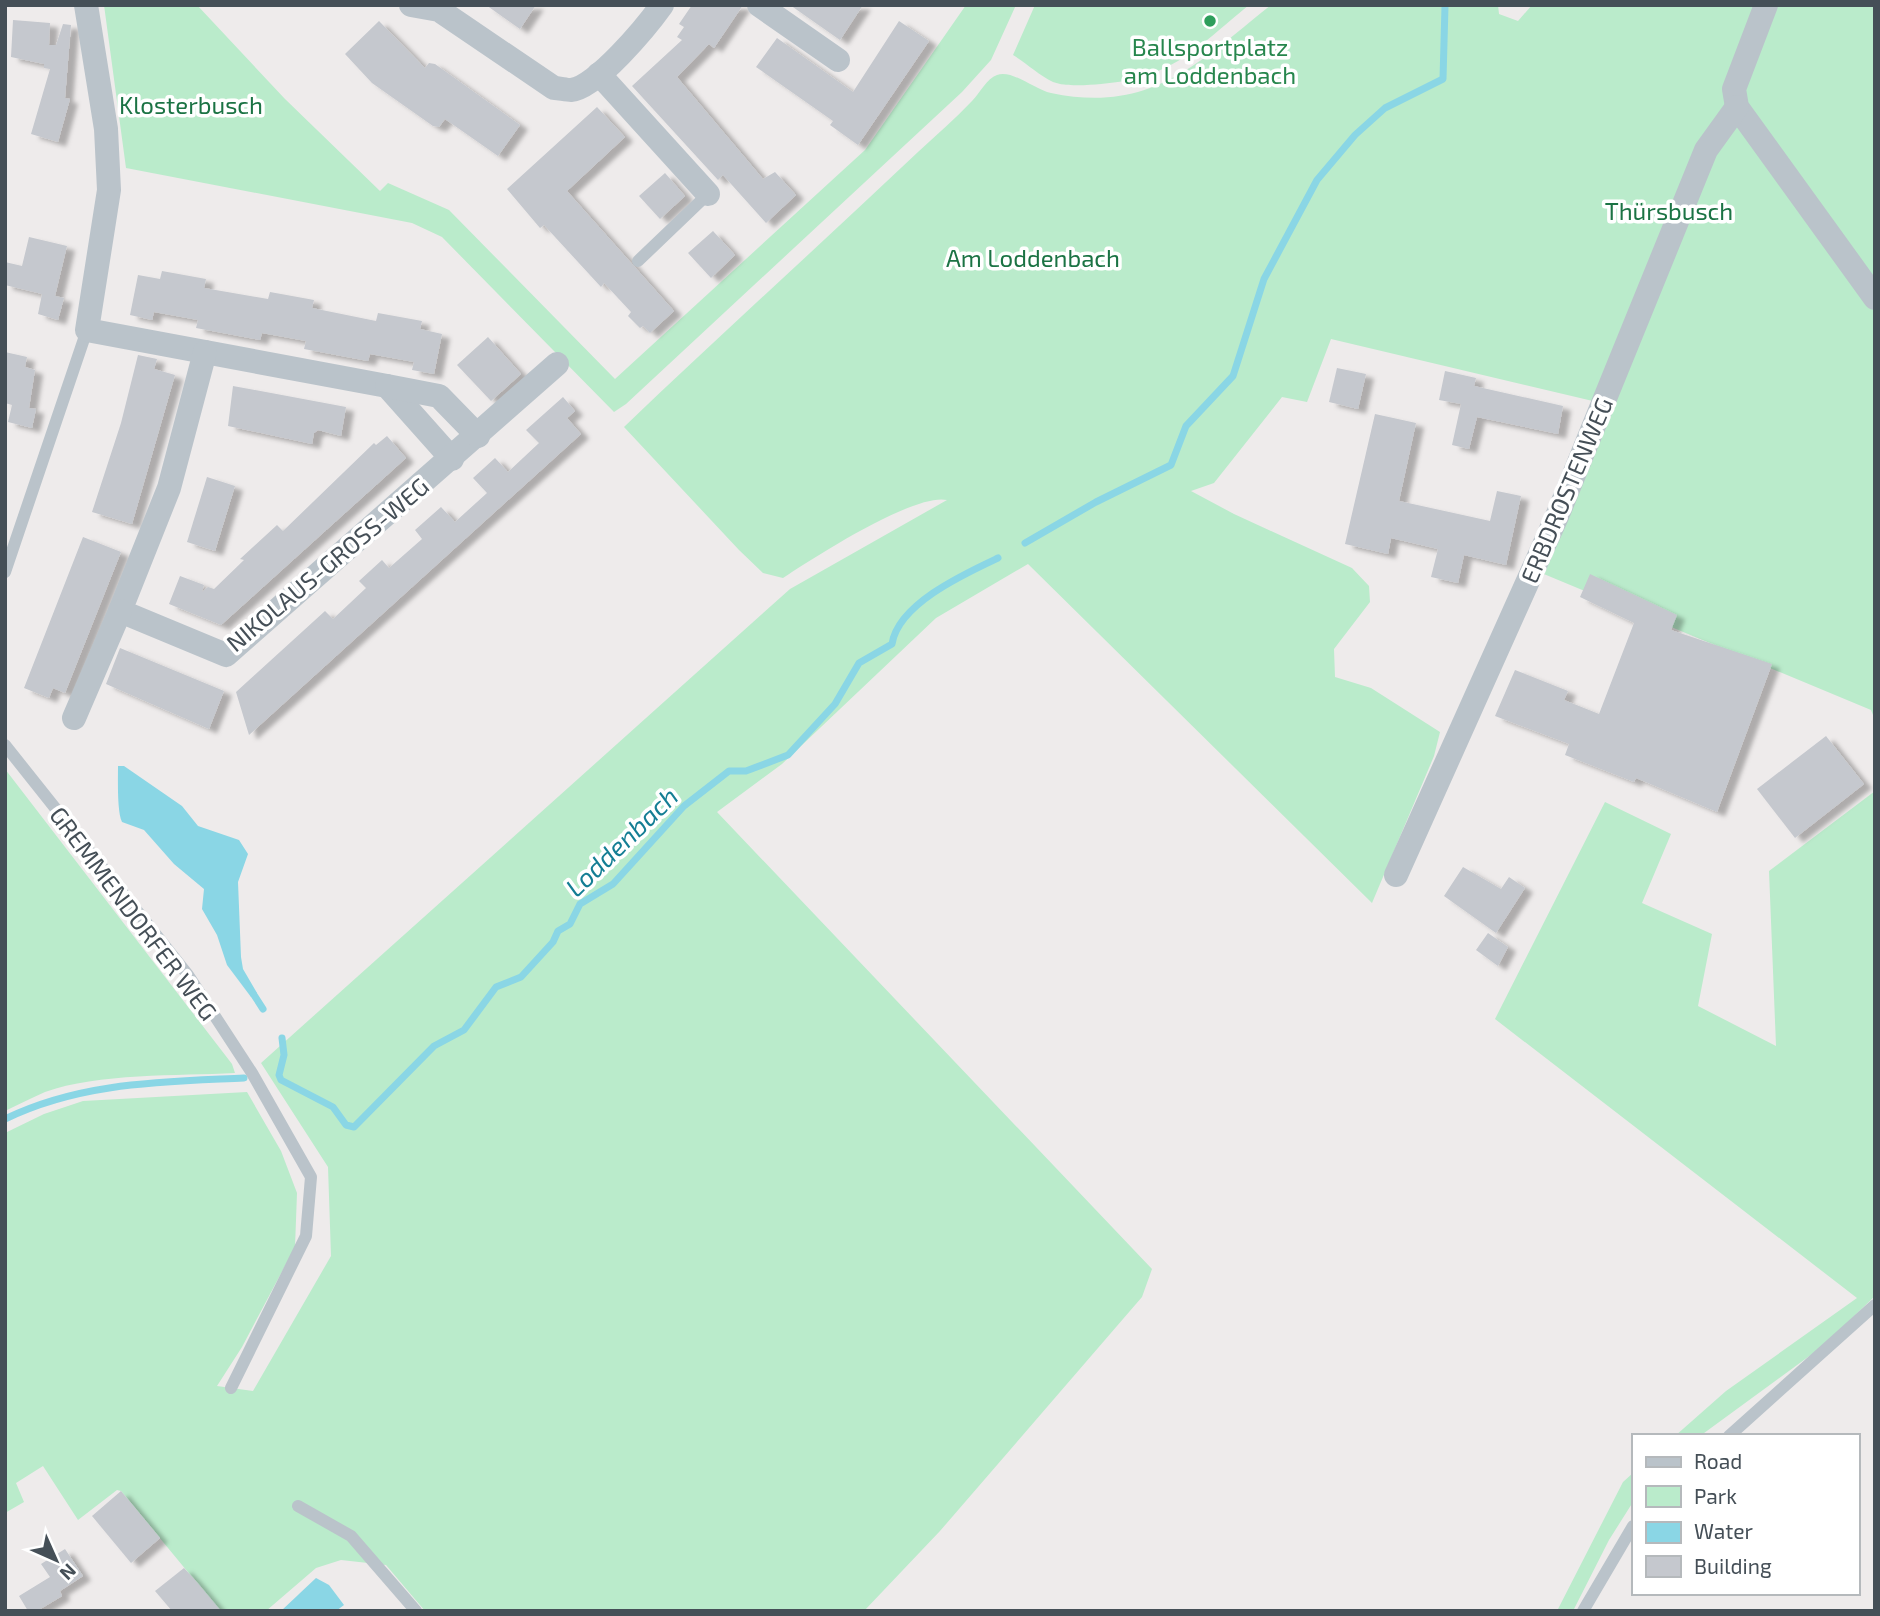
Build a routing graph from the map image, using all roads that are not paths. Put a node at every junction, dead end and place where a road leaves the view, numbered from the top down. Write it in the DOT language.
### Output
graph roads {
  1 [pos="86,5"];
  2 [pos="411,5"];
  3 [pos="662,5"];
  4 [pos="759,5"];
  5 [pos="1766,5"];
  6 [pos="838,60"];
  7 [pos="599,74"];
  8 [pos="1742,116"];
  9 [pos="708,194"];
  10 [pos="638,261"];
  11 [pos="1875,298"];
  12 [pos="87,330"];
  13 [pos="205,352"];
  14 [pos="557,364"];
  15 [pos="387,386"];
  16 [pos="478,436"];
  17 [pos="452,458"];
  18 [pos="5,572"];
  19 [pos="120,611"];
  20 [pos="74,718"];
  21 [pos="5,745"];
  22 [pos="1395,875"];
  23 [pos="1875,1305"];
  24 [pos="231,1388"];
  25 [pos="1731,1434"];
  26 [pos="298,1506"];
  27 [pos="1632,1528"];
  28 [pos="416,1611"];
  29 [pos="1583,1611"];
  1 -- 12 [label="street"];
  2 -- 7 [label="street"];
  3 -- 7 [label="street"];
  4 -- 6 [label="street"];
  5 -- 8 [label="street"];
  7 -- 9 [label="street"];
  8 -- 11 [label="street"];
  8 -- 22 [label="street, ERBDROSTENWEG"];
  9 -- 10 [label="lane"];
  12 -- 13 [label="street"];
  12 -- 18 [label="lane"];
  13 -- 15 [label="street"];
  13 -- 19 [label="street"];
  14 -- 16 [label="street, NIKOLAUS-GROSS-WEG"];
  15 -- 16 [label="street"];
  15 -- 17 [label="street, NIKOLAUS-GROSS-WEG"];
  16 -- 17 [label="street, NIKOLAUS-GROSS-WEG"];
  17 -- 19 [label="street, NIKOLAUS-GROSS-WEG"];
  19 -- 20 [label="street"];
  21 -- 24 [label="lane, GREMMENDORFER WEG"];
  23 -- 25 [label="lane"];
  26 -- 28 [label="lane"];
  27 -- 29 [label="lane"];
}
